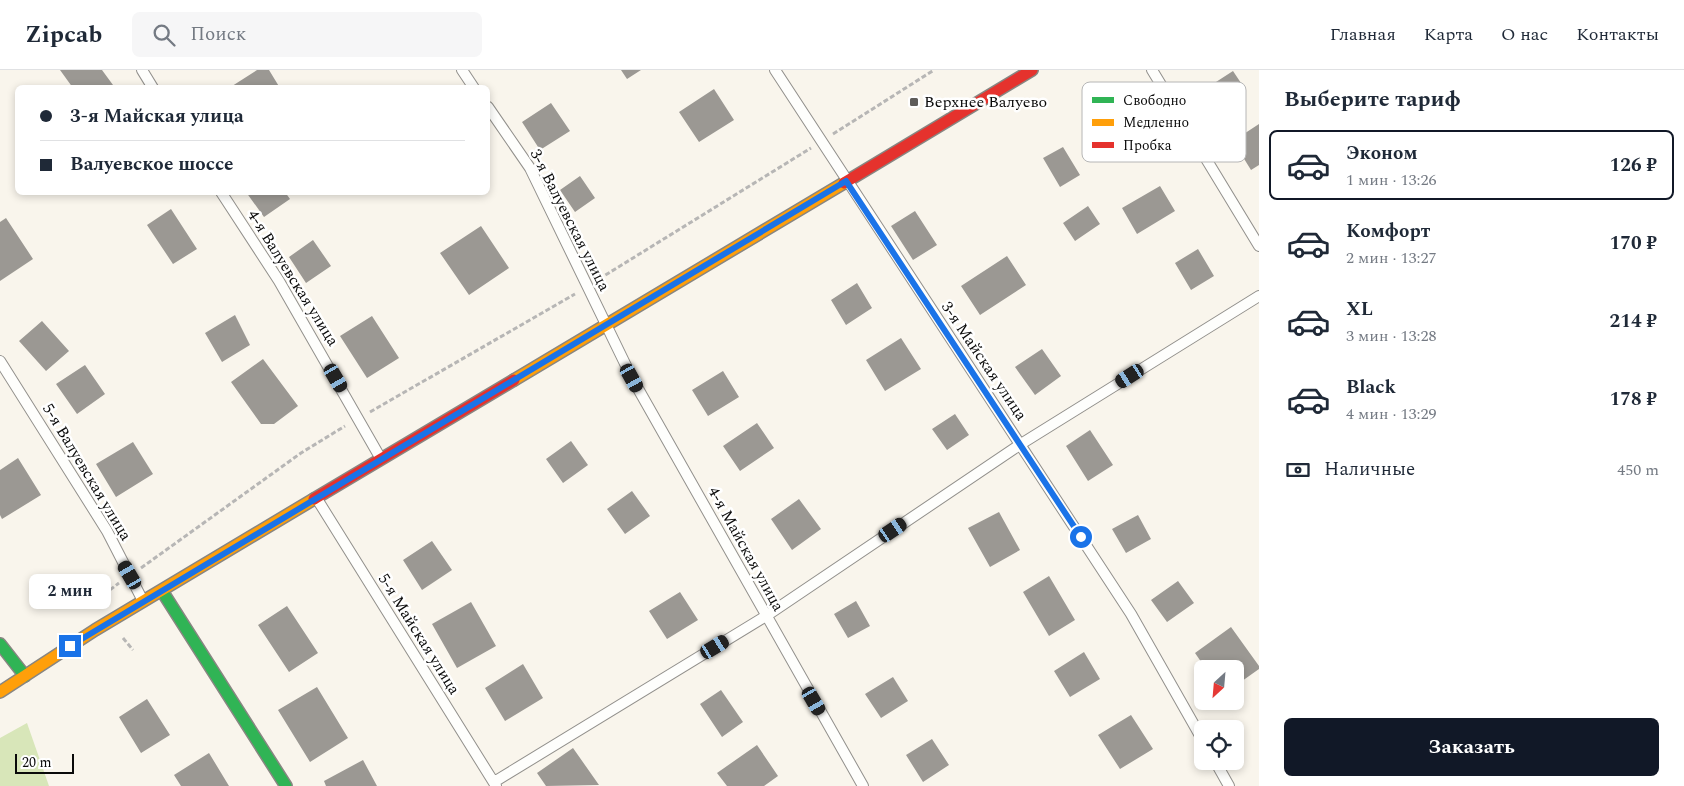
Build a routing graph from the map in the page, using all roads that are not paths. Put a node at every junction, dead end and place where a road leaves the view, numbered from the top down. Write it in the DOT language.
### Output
graph roads {
  1 [pos="142,70"];
  2 [pos="462,70"];
  3 [pos="775,70"];
  4 [pos="1032,70"];
  5 [pos="1152,70"];
  6 [pos="1159,82"];
  7 [pos="151,85"];
  8 [pos="472,85"];
  9 [pos="490,110"];
  10 [pos="1208,162"];
  11 [pos="846,181"];
  12 [pos="223,195"];
  13 [pos="1259,246"];
  14 [pos="1259,296"];
  15 [pos="606,325"];
  16 [pos="0,361"];
  17 [pos="1021,444"];
  18 [pos="381,460"];
  19 [pos="317,498"];
  20 [pos="162,591"];
  21 [pos="144,602"];
  22 [pos="766,616"];
  23 [pos="0,644"];
  24 [pos="24,676"];
  25 [pos="0,692"];
  26 [pos="1194,725"];
  27 [pos="1220,770"];
  28 [pos="495,784"];
  29 [pos="286,786"];
  30 [pos="863,786"];
  31 [pos="1229,786"];
  1 -- 7 [label="lane"];
  2 -- 8 [label="lane"];
  3 -- 11 [label="lane, 3-я Майская улица"];
  4 -- 11 [label="street"];
  5 -- 6 [label="lane"];
  9 -- 15 [label="lane, 3-я Валуевская улица"];
  10 -- 13 [label="lane"];
  11 -- 15 [label="street"];
  11 -- 17 [label="lane, 3-я Майская улица"];
  12 -- 18 [label="lane, 4-я Валуевская улица"];
  14 -- 17 [label="lane"];
  15 -- 18 [label="street"];
  15 -- 22 [label="lane, 4-я Майская улица"];
  16 -- 21 [label="lane, 5-я Валуевская улица"];
  17 -- 22 [label="lane"];
  17 -- 26 [label="lane, 3-я Майская улица"];
  18 -- 19 [label="street"];
  19 -- 20 [label="street"];
  19 -- 28 [label="lane, 5-я Майская улица"];
  20 -- 21 [label="street"];
  20 -- 29 [label="street"];
  21 -- 24 [label="street"];
  22 -- 28 [label="lane"];
  22 -- 30 [label="lane, 4-я Майская улица"];
  23 -- 24 [label="street"];
  24 -- 25 [label="street"];
  27 -- 31 [label="lane"];
}
